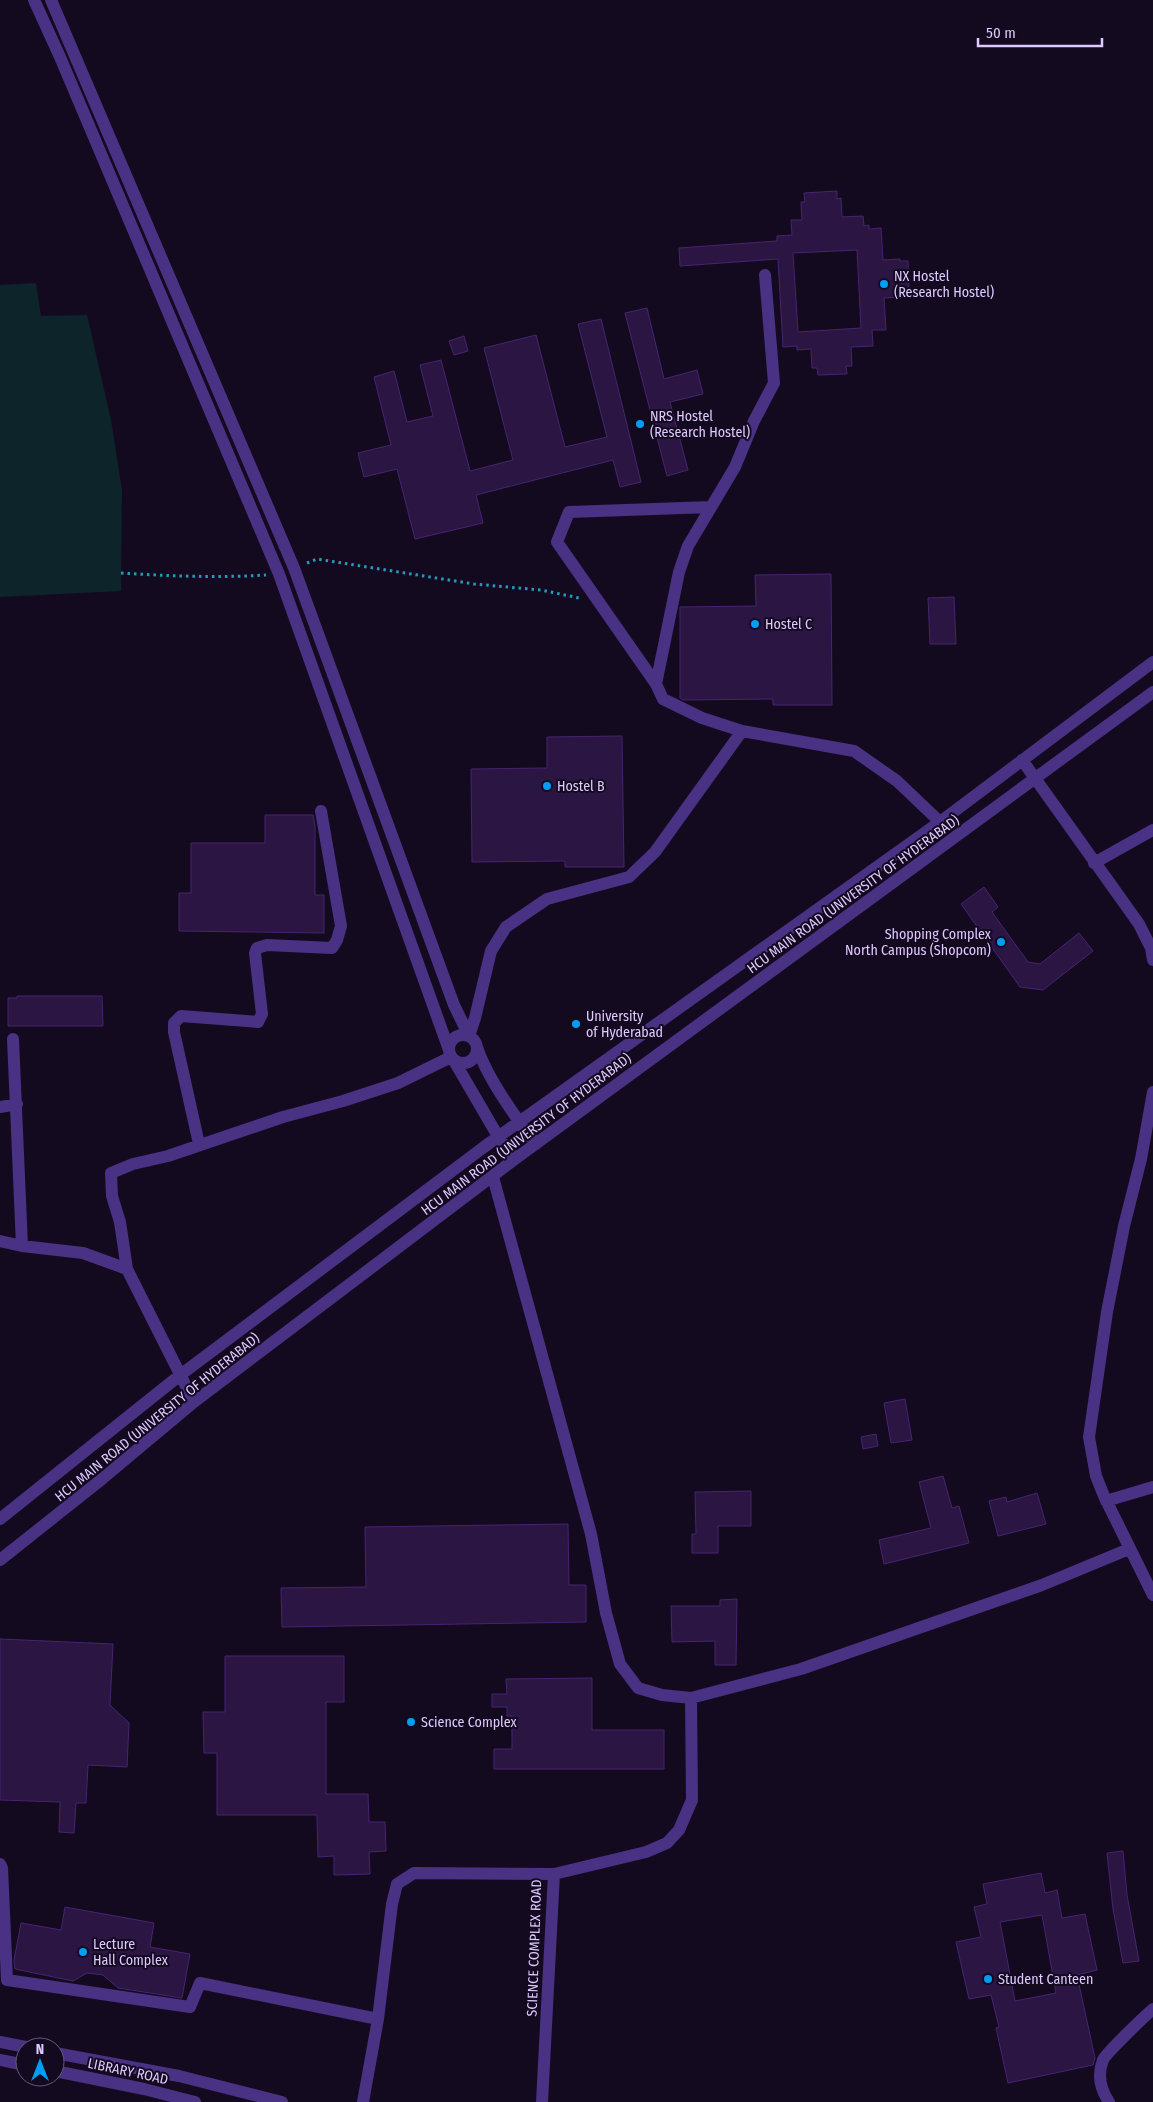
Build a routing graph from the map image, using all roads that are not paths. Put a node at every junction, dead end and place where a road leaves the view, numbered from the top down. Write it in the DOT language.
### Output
graph roads {
  1 [pos="34,0"];
  2 [pos="51,0"];
  3 [pos="765,276"];
  4 [pos="710,508"];
  5 [pos="294,568"];
  6 [pos="279,574"];
  7 [pos="1153,662"];
  8 [pos="656,684"];
  9 [pos="1153,692"];
  10 [pos="742,731"];
  11 [pos="1022,760"];
  12 [pos="1036,779"];
  13 [pos="321,811"];
  14 [pos="940,822"];
  15 [pos="1153,830"];
  16 [pos="1094,864"];
  17 [pos="1153,960"];
  18 [pos="469,1036"];
  19 [pos="13,1039"];
  20 [pos="477,1047"];
  21 [pos="451,1055"];
  22 [pos="1153,1092"];
  23 [pos="18,1104"];
  24 [pos="0,1107"];
  25 [pos="520,1123"];
  26 [pos="499,1138"];
  27 [pos="199,1144"];
  28 [pos="536,1144"];
  29 [pos="515,1159"];
  30 [pos="493,1177"];
  31 [pos="0,1241"];
  32 [pos="22,1246"];
  33 [pos="127,1269"];
  34 [pos="179,1376"];
  35 [pos="194,1402"];
  36 [pos="1153,1487"];
  37 [pos="1106,1501"];
  38 [pos="0,1519"];
  39 [pos="1129,1549"];
  40 [pos="0,1560"];
  41 [pos="1153,1595"];
  42 [pos="691,1698"];
  43 [pos="0,1864"];
  44 [pos="554,1874"];
  45 [pos="1153,2009"];
  46 [pos="378,2019"];
  47 [pos="0,2042"];
  48 [pos="15,2045"];
  49 [pos="65,2055"];
  50 [pos="0,2060"];
  51 [pos="15,2063"];
  52 [pos="65,2073"];
  53 [pos="195,2102"];
  54 [pos="282,2102"];
  55 [pos="363,2102"];
  56 [pos="542,2102"];
  57 [pos="1109,2102"];
  1 -- 6 [label="street"];
  2 -- 5 [label="street"];
  3 -- 4 [label="street"];
  4 -- 8 [label="street"];
  4 -- 8 [label="street"];
  5 -- 6 [label="street"];
  5 -- 18 [label="street"];
  6 -- 21 [label="street"];
  7 -- 11 [label="street, HCU MAIN ROAD (UNIVERSITY OF HYDERABAD)"];
  8 -- 10 [label="street"];
  9 -- 12 [label="street, HCU MAIN ROAD (UNIVERSITY OF HYDERABAD)"];
  10 -- 14 [label="street"];
  10 -- 18 [label="street"];
  11 -- 12 [label="street"];
  11 -- 14 [label="street, HCU MAIN ROAD (UNIVERSITY OF HYDERABAD)"];
  12 -- 16 [label="street"];
  12 -- 28 [label="street, HCU MAIN ROAD (UNIVERSITY OF HYDERABAD)"];
  13 -- 27 [label="street"];
  14 -- 25 [label="street, HCU MAIN ROAD (UNIVERSITY OF HYDERABAD)"];
  15 -- 16 [label="street"];
  16 -- 17 [label="street"];
  18 -- 20 [label="street"];
  18 -- 21 [label="street"];
  19 -- 23 [label="street"];
  20 -- 21 [label="street"];
  20 -- 25 [label="street"];
  21 -- 26 [label="street"];
  21 -- 27 [label="street"];
  22 -- 37 [label="street"];
  23 -- 24 [label="street"];
  23 -- 32 [label="street"];
  25 -- 26 [label="street, HCU MAIN ROAD (UNIVERSITY OF HYDERABAD)"];
  25 -- 28 [label="street"];
  26 -- 29 [label="street"];
  26 -- 34 [label="street, HCU MAIN ROAD (UNIVERSITY OF HYDERABAD)"];
  27 -- 33 [label="street"];
  28 -- 29 [label="street, HCU MAIN ROAD (UNIVERSITY OF HYDERABAD)"];
  29 -- 30 [label="street, HCU MAIN ROAD (UNIVERSITY OF HYDERABAD)"];
  30 -- 35 [label="street, HCU MAIN ROAD (UNIVERSITY OF HYDERABAD)"];
  30 -- 42 [label="street"];
  31 -- 32 [label="street"];
  32 -- 33 [label="street"];
  33 -- 34 [label="street"];
  34 -- 35 [label="street"];
  34 -- 38 [label="street, HCU MAIN ROAD (UNIVERSITY OF HYDERABAD)"];
  35 -- 40 [label="street, HCU MAIN ROAD (UNIVERSITY OF HYDERABAD)"];
  36 -- 37 [label="street"];
  37 -- 39 [label="street"];
  39 -- 41 [label="street"];
  39 -- 42 [label="street"];
  42 -- 44 [label="street"];
  43 -- 46 [label="street"];
  44 -- 46 [label="street, SCIENCE COMPLEX ROAD"];
  44 -- 56 [label="street, SCIENCE COMPLEX ROAD"];
  45 -- 57 [label="street"];
  46 -- 55 [label="street, SCIENCE COMPLEX ROAD"];
  47 -- 48 [label="street"];
  49 -- 54 [label="street"];
  50 -- 51 [label="street"];
  52 -- 53 [label="street, LIBRARY ROAD"];
}
